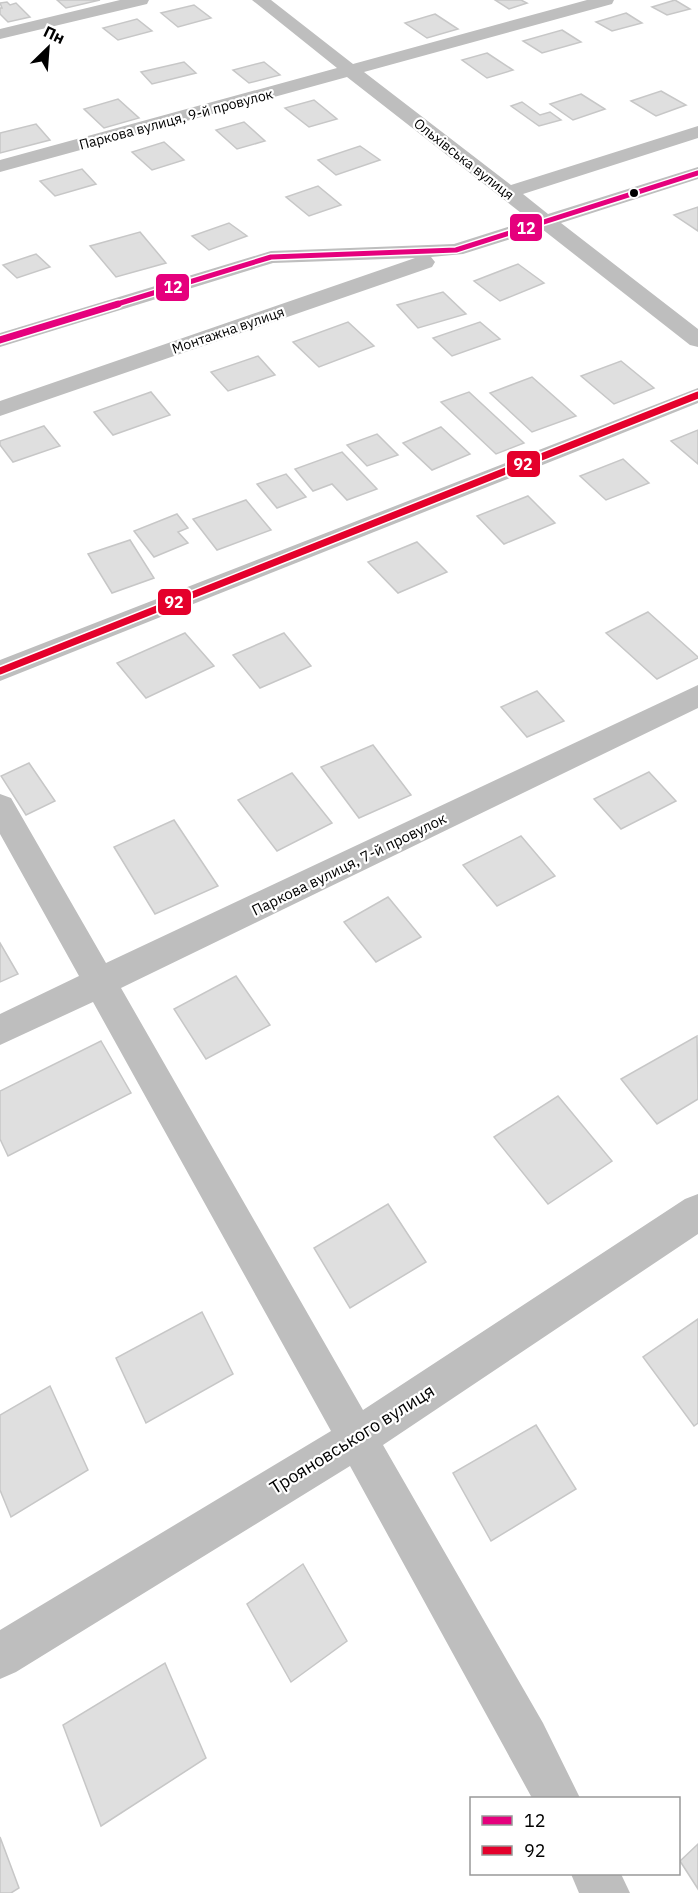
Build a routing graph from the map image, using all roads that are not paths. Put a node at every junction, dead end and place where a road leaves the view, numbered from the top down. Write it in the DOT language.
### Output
graph roads {
  1 [pos="141,0"];
  2 [pos="260,0"];
  3 [pos="606,0"];
  4 [pos="0,34"];
  5 [pos="352,71"];
  6 [pos="698,132"];
  7 [pos="0,166"];
  8 [pos="698,173"];
  9 [pos="507,193"];
  10 [pos="545,222"];
  11 [pos="456,250"];
  12 [pos="0,340"];
  13 [pos="698,340"];
  14 [pos="698,396"];
  15 [pos="0,408"];
  16 [pos="0,671"];
  17 [pos="698,696"];
  18 [pos="0,807"];
  19 [pos="100,984"];
  20 [pos="0,1030"];
  21 [pos="698,1212"];
  22 [pos="357,1438"];
  23 [pos="0,1656"];
  24 [pos="556,1797"];
  25 [pos="596,1875"];
  26 [pos="605,1893"];
  1 -- 4 [label="street"];
  2 -- 5 [label="street, Ольхівська вулиця"];
  3 -- 5 [label="street, Паркова вулиця, 9-й провулок"];
  5 -- 7 [label="street, Паркова вулиця, 9-й провулок"];
  5 -- 9 [label="street, Ольхівська вулиця"];
  6 -- 9 [label="street"];
  8 -- 10 [label="street, Монтажна вулиця"];
  9 -- 10 [label="street, Ольхівська вулиця"];
  10 -- 11 [label="street, Монтажна вулиця"];
  10 -- 13 [label="street, Ольхівська вулиця"];
  11 -- 12 [label="street, Монтажна вулиця"];
  11 -- 15 [label="street, Монтажна вулиця"];
  14 -- 16 [label="street"];
  17 -- 19 [label="street, Паркова вулиця, 7-й провулок"];
  18 -- 19 [label="street"];
  19 -- 20 [label="street, Паркова вулиця, 7-й провулок"];
  19 -- 22 [label="street"];
  21 -- 22 [label="street, Трояновського вулиця"];
  22 -- 23 [label="street, Трояновського вулиця"];
  22 -- 24 [label="street"];
  25 -- 26 [label="street"];
}
